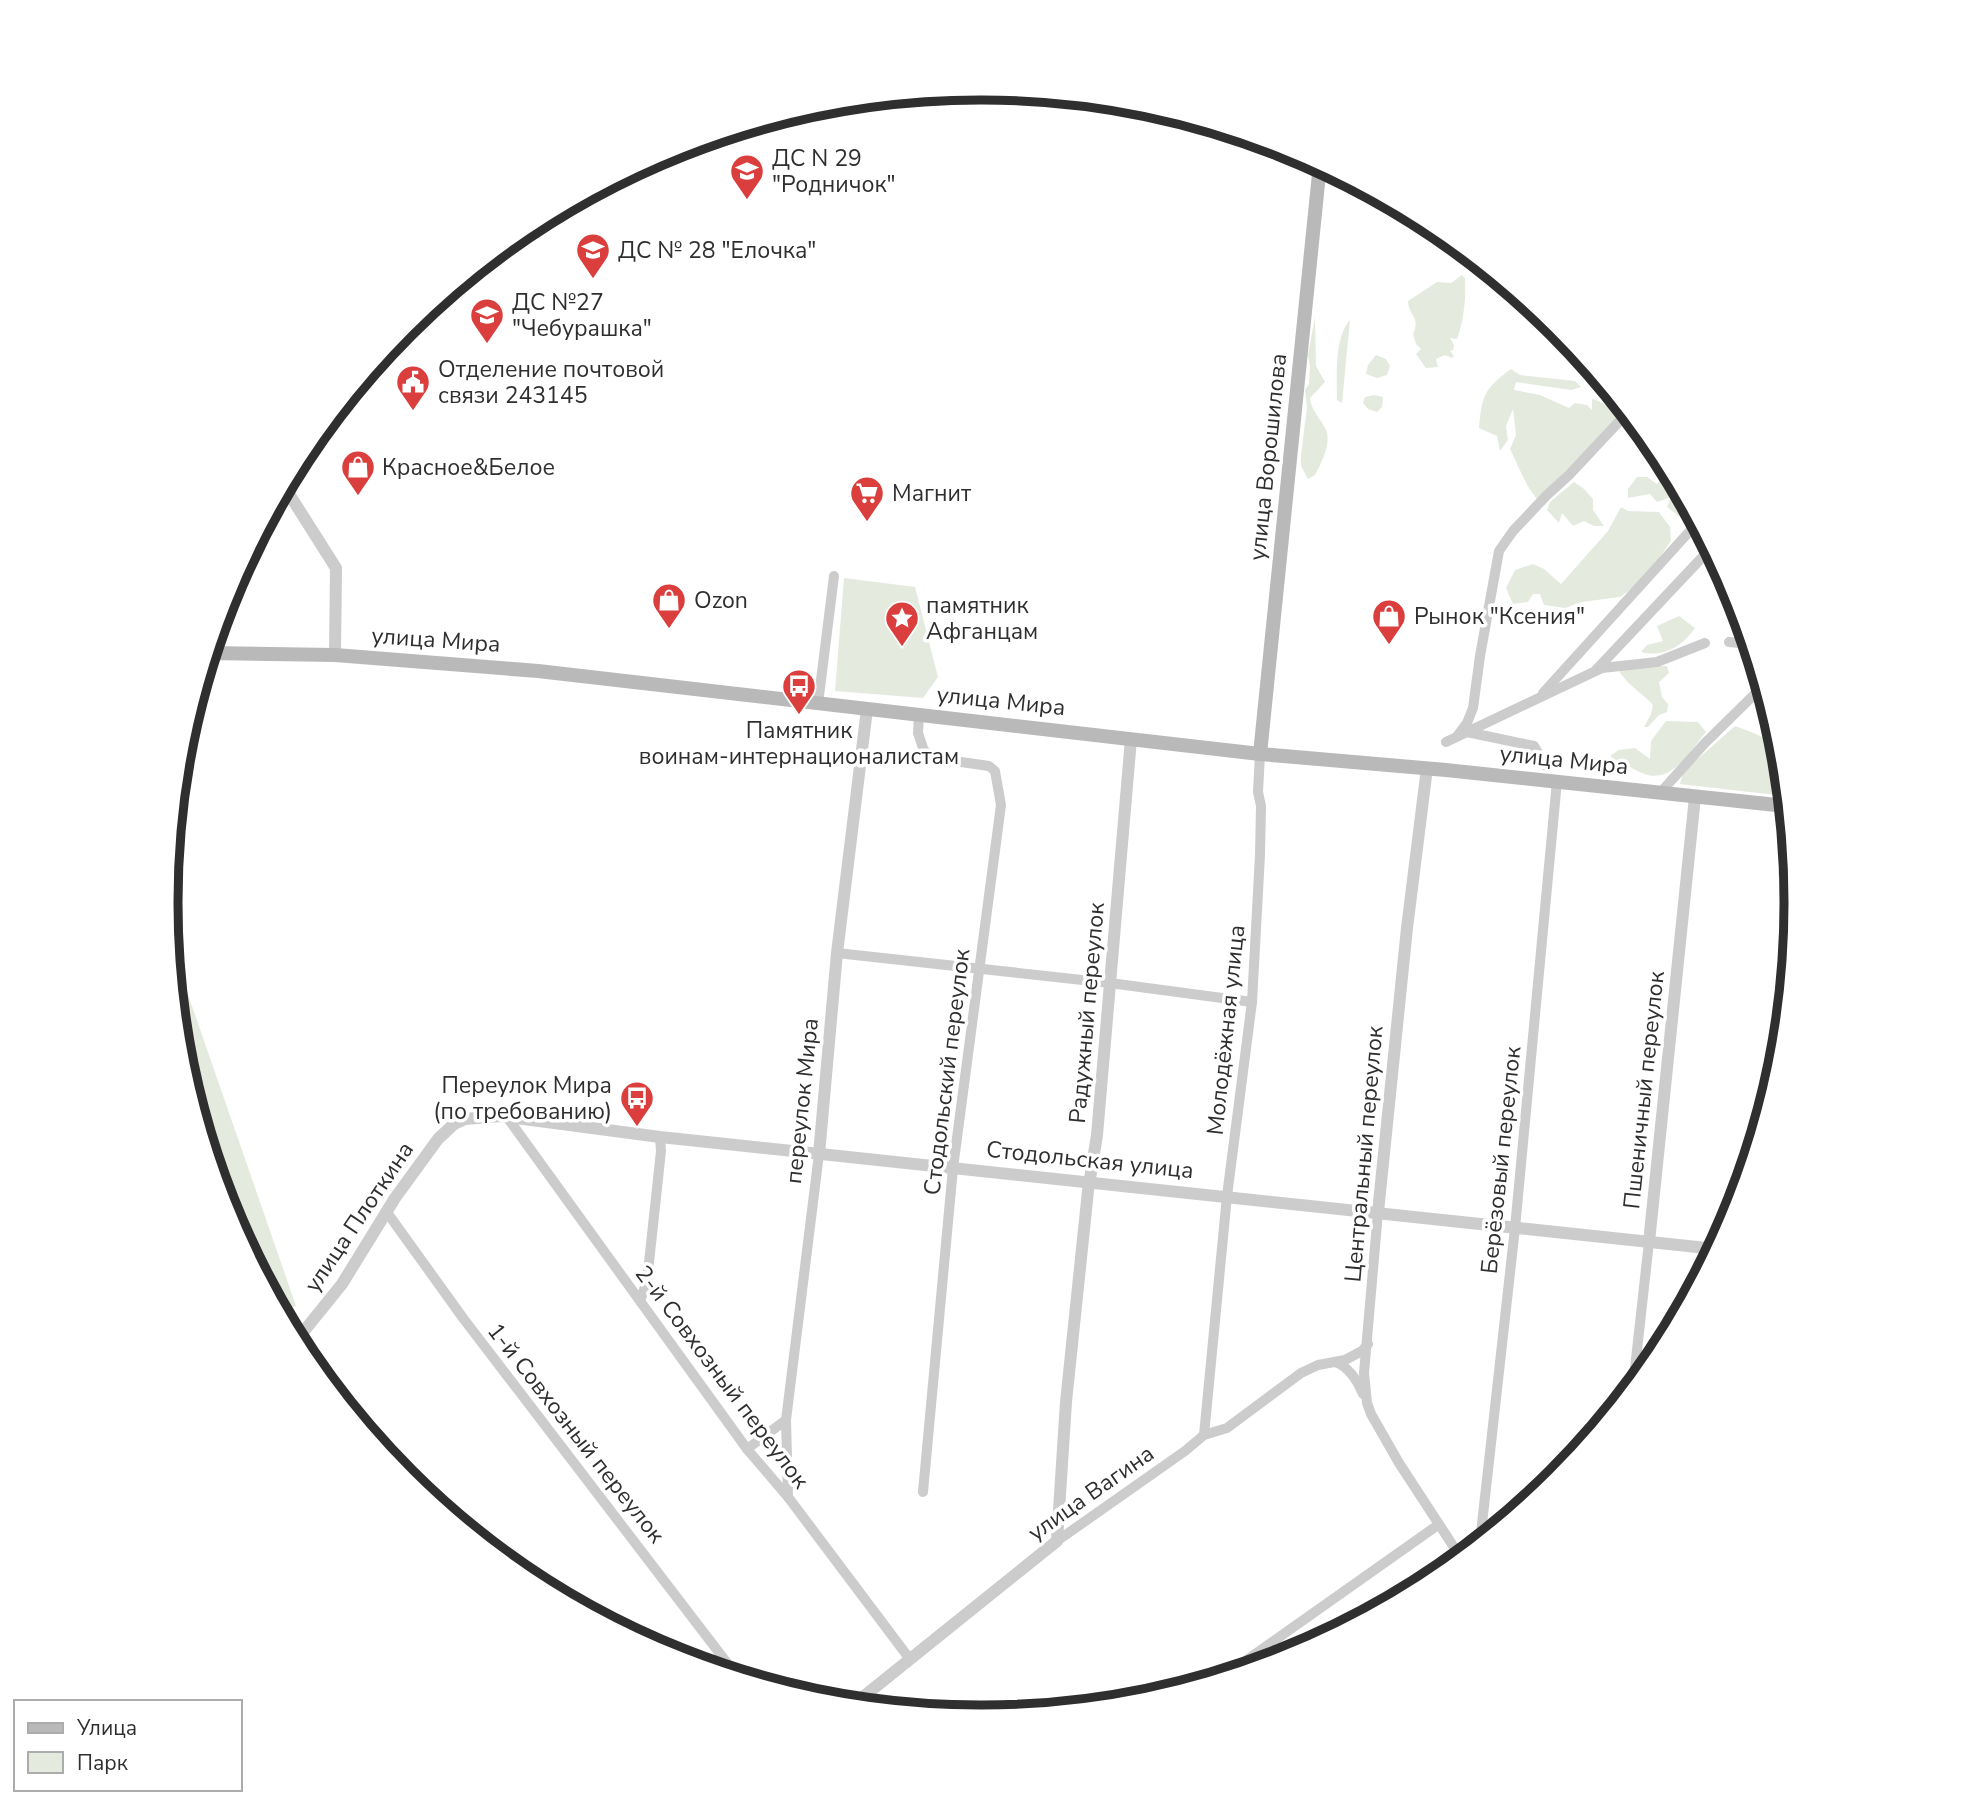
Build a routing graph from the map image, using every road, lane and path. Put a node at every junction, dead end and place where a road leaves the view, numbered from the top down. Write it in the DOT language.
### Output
graph roads {
  1 [pos="1319,175"];
  2 [pos="1621,419"];
  3 [pos="290,495"];
  4 [pos="1691,529"];
  5 [pos="1705,555"];
  6 [pos="1705,557"];
  7 [pos="1702,558"];
  8 [pos="834,576"];
  9 [pos="1730,642"];
  10 [pos="1705,643"];
  11 [pos="1741,643"];
  12 [pos="218,653"];
  13 [pos="335,655"];
  14 [pos="1593,673"];
  15 [pos="1756,693"];
  16 [pos="1535,701"];
  17 [pos="818,704"];
  18 [pos="867,709"];
  19 [pos="919,715"];
  20 [pos="1462,734"];
  21 [pos="1131,739"];
  22 [pos="1446,742"];
  23 [pos="1260,754"];
  24 [pos="1546,766"];
  25 [pos="1427,768"];
  26 [pos="1557,781"];
  27 [pos="1660,793"];
  28 [pos="1695,797"];
  29 [pos="1778,805"];
  30 [pos="838,953"];
  31 [pos="980,968"];
  32 [pos="1110,983"];
  33 [pos="1252,1002"];
  34 [pos="507,1117"];
  35 [pos="461,1121"];
  36 [pos="660,1137"];
  37 [pos="819,1154"];
  38 [pos="953,1167"];
  39 [pos="1090,1181"];
  40 [pos="1227,1196"];
  41 [pos="386,1211"];
  42 [pos="1378,1212"];
  43 [pos="1515,1228"];
  44 [pos="1649,1242"];
  45 [pos="1706,1248"];
  46 [pos="640,1301"];
  47 [pos="304,1332"];
  48 [pos="1368,1344"];
  49 [pos="1334,1362"];
  50 [pos="1635,1366"];
  51 [pos="1367,1403"];
  52 [pos="786,1420"];
  53 [pos="1204,1436"];
  54 [pos="747,1449"];
  55 [pos="923,1492"];
  56 [pos="788,1497"];
  57 [pos="1438,1525"];
  58 [pos="1481,1530"];
  59 [pos="1057,1541"];
  60 [pos="1455,1550"];
  61 [pos="909,1658"];
  62 [pos="1247,1660"];
  63 [pos="728,1665"];
  64 [pos="864,1696"];
  1 -- 23 [label="main road, улица Ворошилова"];
  2 -- 20 [label="street"];
  3 -- 13 [label="street"];
  4 -- 16 [label="street"];
  5 -- 7 [label="street"];
  6 -- 7 [label="street"];
  7 -- 14 [label="street"];
  8 -- 17 [label="street"];
  9 -- 11 [label="street"];
  10 -- 14 [label="street"];
  12 -- 13 [label="main road, улица Мира"];
  13 -- 17 [label="main road, улица Мира"];
  14 -- 16 [label="street"];
  15 -- 27 [label="street"];
  16 -- 20 [label="street"];
  17 -- 18 [label="main road, улица Мира"];
  18 -- 19 [label="main road, улица Мира"];
  18 -- 30 [label="street, переулок Мира"];
  19 -- 21 [label="main road, улица Мира"];
  19 -- 31 [label="street, Стодольский переулок"];
  20 -- 22 [label="street"];
  20 -- 24 [label="street"];
  21 -- 23 [label="main road, улица Мира"];
  21 -- 32 [label="street, Радужный переулок"];
  23 -- 25 [label="main road, улица Мира"];
  23 -- 33 [label="street, Молодёжная улица"];
  25 -- 26 [label="main road, улица Мира"];
  25 -- 42 [label="street, Центральный переулок"];
  26 -- 27 [label="main road, улица Мира"];
  26 -- 43 [label="street, Берёзовый переулок"];
  27 -- 28 [label="main road, улица Мира"];
  28 -- 29 [label="main road, улица Мира"];
  28 -- 44 [label="street, Пшеничный переулок"];
  30 -- 31 [label="street"];
  30 -- 37 [label="street, переулок Мира"];
  31 -- 32 [label="street"];
  31 -- 38 [label="street, Стодольский переулок"];
  32 -- 33 [label="street"];
  32 -- 39 [label="street, Радужный переулок"];
  33 -- 40 [label="street, Молодёжная улица"];
  34 -- 35 [label="street, Стодольская улица"];
  34 -- 36 [label="street, Стодольская улица"];
  34 -- 46 [label="street, 2-й Совхозный переулок"];
  35 -- 41 [label="street, улица Плоткина"];
  36 -- 37 [label="street, Стодольская улица"];
  36 -- 46 [label="street"];
  37 -- 38 [label="street, Стодольская улица"];
  37 -- 52 [label="street, переулок Мира"];
  38 -- 39 [label="street, Стодольская улица"];
  38 -- 55 [label="street, Стодольский переулок"];
  39 -- 40 [label="street, Стодольская улица"];
  39 -- 59 [label="street, Радужный переулок"];
  40 -- 42 [label="street, Стодольская улица"];
  40 -- 53 [label="street, Молодёжная улица"];
  41 -- 47 [label="street, улица Плоткина"];
  41 -- 63 [label="street, 1-й Совхозный переулок"];
  42 -- 43 [label="street, Стодольская улица"];
  42 -- 48 [label="street, Центральный переулок"];
  43 -- 44 [label="street, Стодольская улица"];
  43 -- 58 [label="street, Берёзовый переулок"];
  44 -- 45 [label="street, Стодольская улица"];
  44 -- 50 [label="street, Пшеничный переулок"];
  46 -- 54 [label="street, 2-й Совхозный переулок"];
  48 -- 49 [label="street, улица Вагина"];
  48 -- 51 [label="street, Центральный переулок"];
  49 -- 51 [label="street"];
  49 -- 53 [label="street, улица Вагина"];
  51 -- 57 [label="street, Центральный переулок"];
  52 -- 54 [label="street"];
  52 -- 56 [label="street, переулок Мира"];
  53 -- 59 [label="street, улица Вагина"];
  54 -- 56 [label="street, 2-й Совхозный переулок"];
  56 -- 61 [label="street, 2-й Совхозный переулок"];
  57 -- 60 [label="street, Центральный переулок"];
  57 -- 62 [label="street"];
  59 -- 61 [label="street, улица Вагина"];
  61 -- 64 [label="street, улица Вагина"];
}
